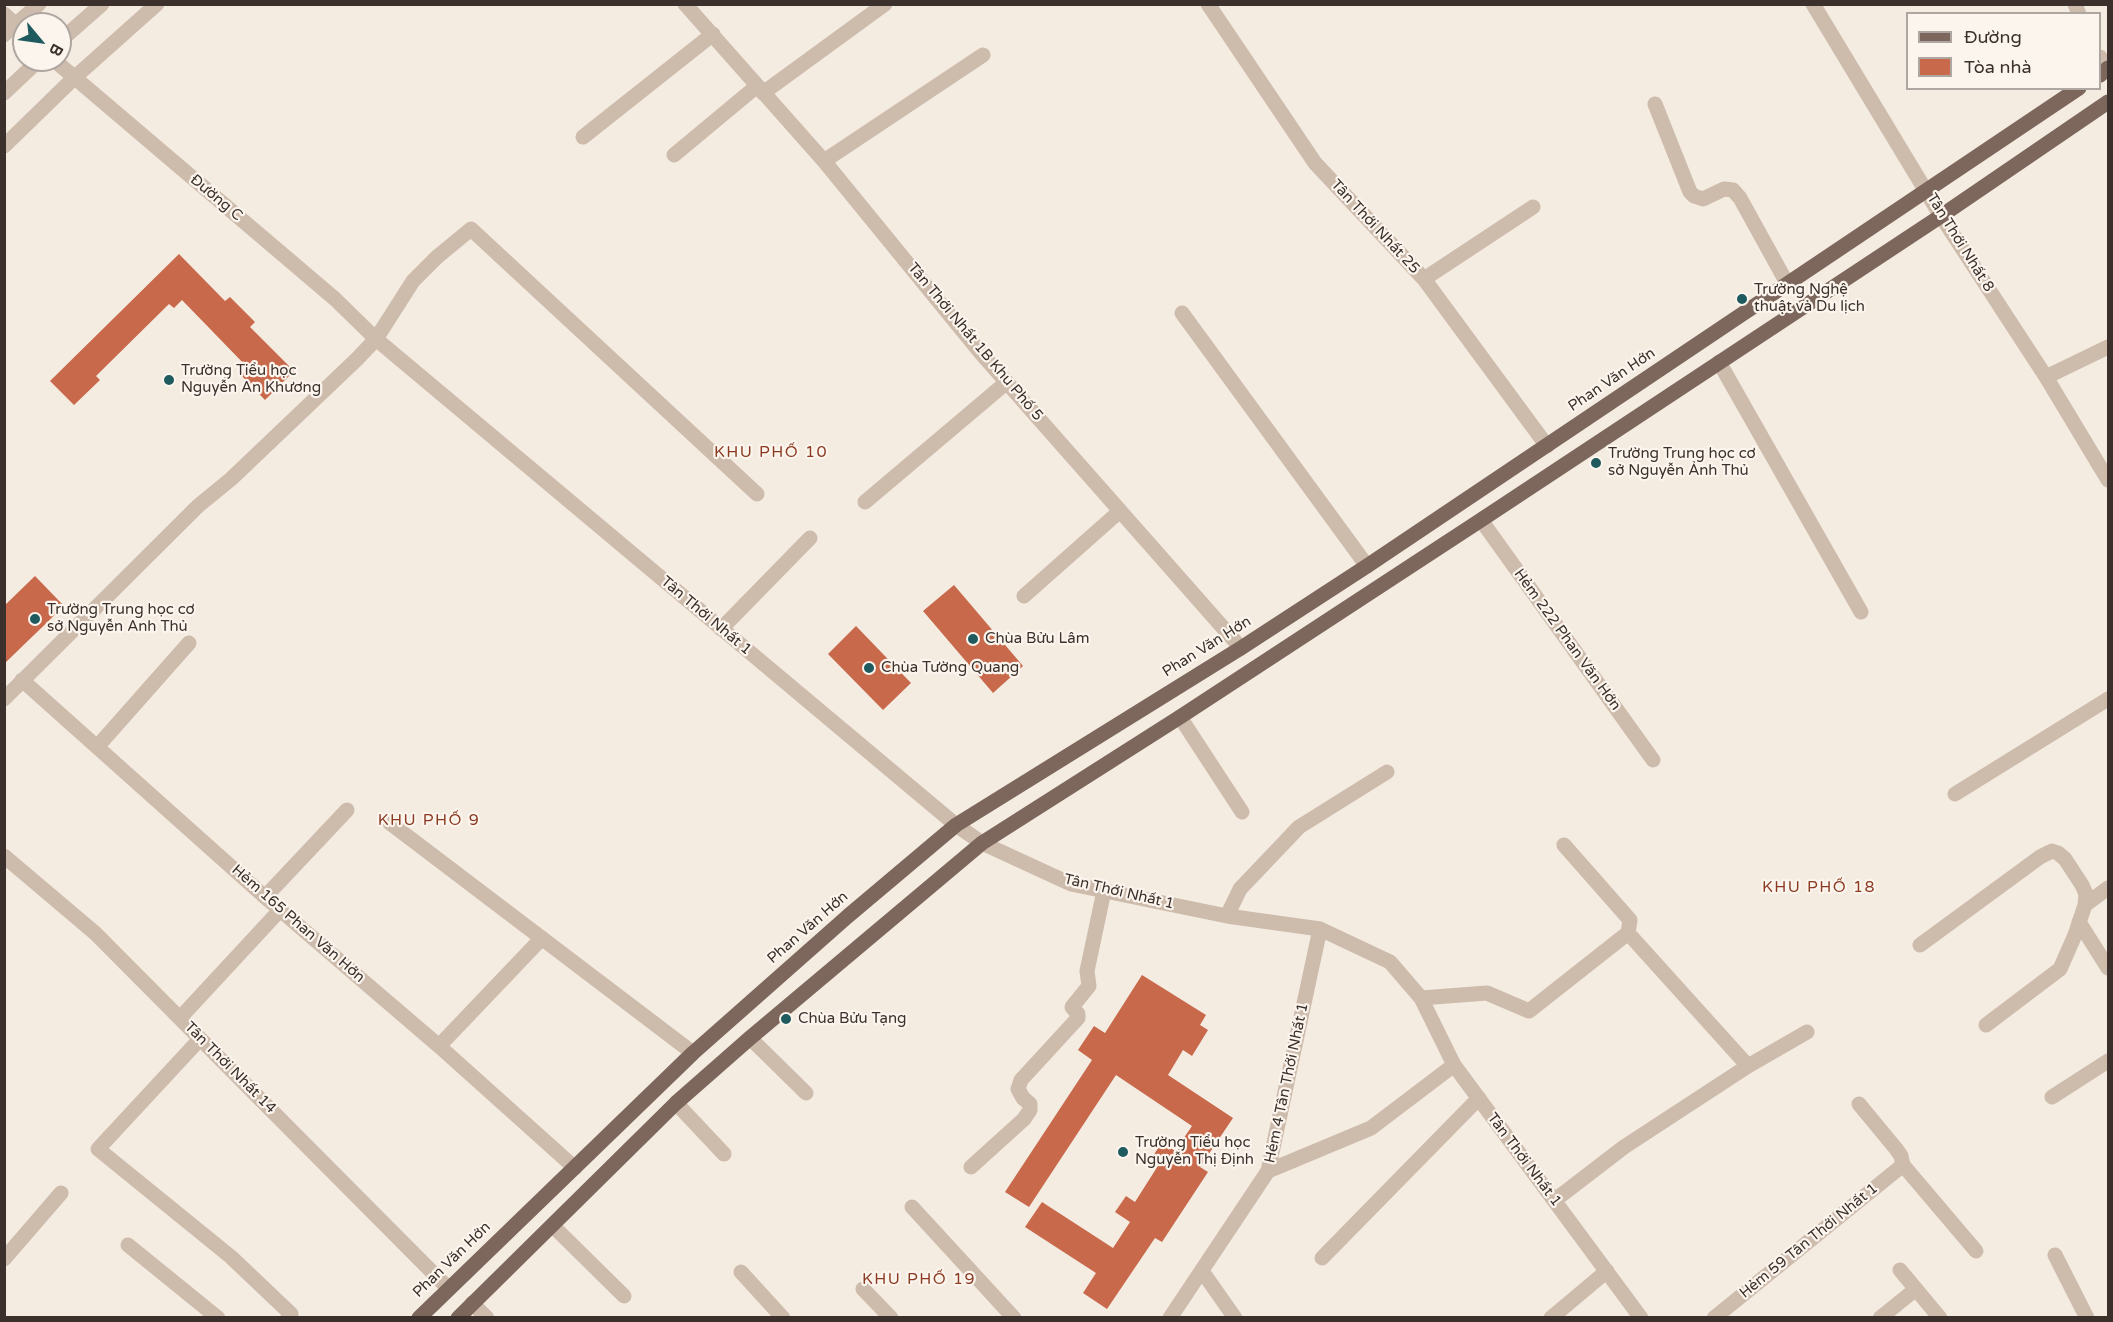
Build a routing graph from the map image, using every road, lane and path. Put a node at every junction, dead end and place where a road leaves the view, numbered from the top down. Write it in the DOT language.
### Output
graph roads {
  1 [pos="102,4"];
  2 [pos="156,4"];
  3 [pos="685,4"];
  4 [pos="885,4"];
  5 [pos="1208,4"];
  6 [pos="1813,4"];
  7 [pos="72,30"];
  8 [pos="713,34"];
  9 [pos="983,55"];
  10 [pos="26,72"];
  11 [pos="67,72"];
  12 [pos="74,78"];
  13 [pos="760,90"];
  14 [pos="2076,90"];
  15 [pos="4,93"];
  16 [pos="2109,102"];
  17 [pos="1655,104"];
  18 [pos="583,137"];
  19 [pos="4,146"];
  20 [pos="674,155"];
  21 [pos="824,161"];
  22 [pos="1927,191"];
  23 [pos="1533,207"];
  24 [pos="1941,216"];
  25 [pos="1424,279"];
  26 [pos="1788,285"];
  27 [pos="1182,313"];
  28 [pos="376,339"];
  29 [pos="2109,346"];
  30 [pos="1719,362"];
  31 [pos="2046,377"];
  32 [pos="1007,382"];
  33 [pos="1547,446"];
  34 [pos="2109,480"];
  35 [pos="758,494"];
  36 [pos="865,502"];
  37 [pos="1120,511"];
  38 [pos="1481,520"];
  39 [pos="810,538"];
  40 [pos="1367,566"];
  41 [pos="1024,596"];
  42 [pos="1861,612"];
  43 [pos="721,629"];
  44 [pos="189,643"];
  45 [pos="1241,648"];
  46 [pos="22,680"];
  47 [pos="4,699"];
  48 [pos="2109,699"];
  49 [pos="1180,717"];
  50 [pos="98,747"];
  51 [pos="1653,760"];
  52 [pos="1387,771"];
  53 [pos="1955,794"];
  54 [pos="346,810"];
  55 [pos="1242,812"];
  56 [pos="390,823"];
  57 [pos="956,825"];
  58 [pos="982,843"];
  59 [pos="1564,844"];
  60 [pos="4,856"];
  61 [pos="2109,888"];
  62 [pos="1104,891"];
  63 [pos="265,897"];
  64 [pos="2085,905"];
  65 [pos="281,909"];
  66 [pos="1227,916"];
  67 [pos="2079,922"];
  68 [pos="1320,929"];
  69 [pos="1628,933"];
  70 [pos="542,938"];
  71 [pos="1920,945"];
  72 [pos="2109,969"];
  73 [pos="1421,998"];
  74 [pos="180,1018"];
  75 [pos="1986,1025"];
  76 [pos="1807,1032"];
  77 [pos="750,1038"];
  78 [pos="200,1039"];
  79 [pos="439,1046"];
  80 [pos="693,1053"];
  81 [pos="2109,1061"];
  82 [pos="1454,1065"];
  83 [pos="1748,1066"];
  84 [pos="806,1093"];
  85 [pos="2052,1097"];
  86 [pos="1479,1098"];
  87 [pos="676,1103"];
  88 [pos="1859,1104"];
  89 [pos="724,1154"];
  90 [pos="1903,1165"];
  91 [pos="971,1167"];
  92 [pos="575,1168"];
  93 [pos="1268,1171"];
  94 [pos="61,1193"];
  95 [pos="1555,1200"];
  96 [pos="912,1207"];
  97 [pos="553,1226"];
  98 [pos="128,1245"];
  99 [pos="1976,1251"];
  100 [pos="2055,1255"];
  101 [pos="1322,1258"];
  102 [pos="4,1259"];
  103 [pos="1900,1270"];
  104 [pos="1202,1271"];
  105 [pos="1607,1271"];
  106 [pos="741,1272"];
  107 [pos="448,1288"];
  108 [pos="863,1289"];
  109 [pos="1916,1289"];
  110 [pos="624,1296"];
  111 [pos="472,1303"];
  112 [pos="218,1317"];
  113 [pos="288,1317"];
  114 [pos="419,1317"];
  115 [pos="458,1317"];
  116 [pos="487,1317"];
  117 [pos="783,1317"];
  118 [pos="891,1317"];
  119 [pos="1014,1317"];
  120 [pos="1170,1317"];
  121 [pos="1235,1317"];
  122 [pos="1551,1317"];
  123 [pos="1641,1317"];
  124 [pos="1714,1317"];
  125 [pos="1880,1317"];
  126 [pos="1940,1317"];
  127 [pos="2088,1317"];
  1 -- 7 [label="street"];
  2 -- 12 [label="street"];
  3 -- 8 [label="street, Tân Thới Nhất 1B Khu Phố 5"];
  4 -- 13 [label="street"];
  5 -- 25 [label="street, Tân Thới Nhất 25"];
  6 -- 22 [label="street, Tân Thới Nhất 8"];
  8 -- 13 [label="street, Tân Thới Nhất 1B Khu Phố 5"];
  8 -- 18 [label="street"];
  9 -- 21 [label="street"];
  10 -- 15 [label="street"];
  11 -- 12 [label="street, Đường C"];
  12 -- 19 [label="street"];
  12 -- 28 [label="street, Đường C"];
  13 -- 20 [label="street"];
  13 -- 21 [label="street, Tân Thới Nhất 1B Khu Phố 5"];
  14 -- 22 [label="main road, Phan Văn Hớn"];
  16 -- 24 [label="main road"];
  17 -- 26 [label="street"];
  21 -- 32 [label="street, Tân Thới Nhất 1B Khu Phố 5"];
  22 -- 24 [label="street, Tân Thới Nhất 8"];
  22 -- 26 [label="main road, Phan Văn Hớn"];
  23 -- 25 [label="street"];
  24 -- 30 [label="main road"];
  24 -- 31 [label="street, Tân Thới Nhất 8"];
  25 -- 33 [label="street, Tân Thới Nhất 25"];
  26 -- 33 [label="main road, Phan Văn Hớn"];
  27 -- 40 [label="street"];
  28 -- 35 [label="street"];
  28 -- 43 [label="street, Tân Thới Nhất 1"];
  28 -- 46 [label="street"];
  29 -- 31 [label="street"];
  30 -- 38 [label="main road"];
  30 -- 42 [label="street"];
  31 -- 34 [label="street, Tân Thới Nhất 8"];
  32 -- 36 [label="street"];
  32 -- 37 [label="street, Tân Thới Nhất 1B Khu Phố 5"];
  33 -- 40 [label="main road, Phan Văn Hớn"];
  37 -- 41 [label="street"];
  37 -- 45 [label="street, Tân Thới Nhất 1B Khu Phố 5"];
  38 -- 49 [label="main road"];
  38 -- 51 [label="street, Hẻm 222 Phan Văn Hớn"];
  39 -- 43 [label="street"];
  40 -- 45 [label="main road, Phan Văn Hớn"];
  43 -- 57 [label="street, Tân Thới Nhất 1"];
  44 -- 50 [label="street"];
  45 -- 57 [label="main road, Phan Văn Hớn"];
  46 -- 47 [label="street"];
  46 -- 50 [label="street, Hẻm 165 Phan Văn Hớn"];
  48 -- 53 [label="street"];
  49 -- 55 [label="street"];
  49 -- 58 [label="main road"];
  50 -- 63 [label="street, Hẻm 165 Phan Văn Hớn"];
  52 -- 66 [label="street"];
  54 -- 63 [label="street"];
  56 -- 70 [label="street"];
  57 -- 58 [label="street, Tân Thới Nhất 1"];
  57 -- 80 [label="main road, Phan Văn Hớn"];
  58 -- 62 [label="street, Tân Thới Nhất 1"];
  58 -- 77 [label="main road"];
  59 -- 69 [label="street"];
  60 -- 74 [label="street, Tân Thới Nhất 14"];
  61 -- 64 [label="street"];
  62 -- 66 [label="street, Tân Thới Nhất 1"];
  62 -- 91 [label="street"];
  63 -- 65 [label="street, Hẻm 165 Phan Văn Hớn"];
  64 -- 67 [label="street"];
  64 -- 71 [label="street"];
  65 -- 74 [label="street"];
  65 -- 79 [label="street, Hẻm 165 Phan Văn Hớn"];
  66 -- 68 [label="street, Tân Thới Nhất 1"];
  67 -- 72 [label="street"];
  67 -- 75 [label="street"];
  68 -- 73 [label="street, Tân Thới Nhất 1"];
  68 -- 93 [label="street, Hẻm 4 Tân Thới Nhất 1"];
  69 -- 73 [label="street"];
  69 -- 83 [label="street"];
  70 -- 79 [label="street"];
  70 -- 80 [label="street"];
  73 -- 82 [label="street, Tân Thới Nhất 1"];
  74 -- 78 [label="street, Tân Thới Nhất 14"];
  76 -- 83 [label="street"];
  77 -- 84 [label="street"];
  77 -- 87 [label="main road"];
  78 -- 107 [label="street, Tân Thới Nhất 14"];
  78 -- 113 [label="street"];
  79 -- 92 [label="street, Hẻm 165 Phan Văn Hớn"];
  80 -- 92 [label="main road, Phan Văn Hớn"];
  81 -- 85 [label="street"];
  82 -- 86 [label="street, Tân Thới Nhất 1"];
  82 -- 93 [label="street"];
  83 -- 95 [label="street"];
  86 -- 95 [label="street, Tân Thới Nhất 1"];
  86 -- 101 [label="street"];
  87 -- 89 [label="street"];
  87 -- 97 [label="main road"];
  88 -- 90 [label="street"];
  90 -- 99 [label="street"];
  90 -- 124 [label="street, Hẻm 59 Tân Thới Nhất 1"];
  92 -- 107 [label="main road, Phan Văn Hớn"];
  93 -- 104 [label="street, Hẻm 4 Tân Thới Nhất 1"];
  94 -- 102 [label="street"];
  95 -- 105 [label="street, Tân Thới Nhất 1"];
  96 -- 119 [label="street"];
  97 -- 110 [label="street"];
  97 -- 111 [label="main road"];
  98 -- 112 [label="street"];
  100 -- 127 [label="street"];
  103 -- 109 [label="street"];
  104 -- 120 [label="street, Hẻm 4 Tân Thới Nhất 1"];
  104 -- 121 [label="street"];
  105 -- 122 [label="street"];
  105 -- 123 [label="street, Tân Thới Nhất 1"];
  106 -- 117 [label="street"];
  107 -- 114 [label="main road, Phan Văn Hớn"];
  108 -- 118 [label="street"];
  109 -- 125 [label="street"];
  109 -- 126 [label="street"];
  111 -- 115 [label="main road"];
  111 -- 116 [label="street"];
}
